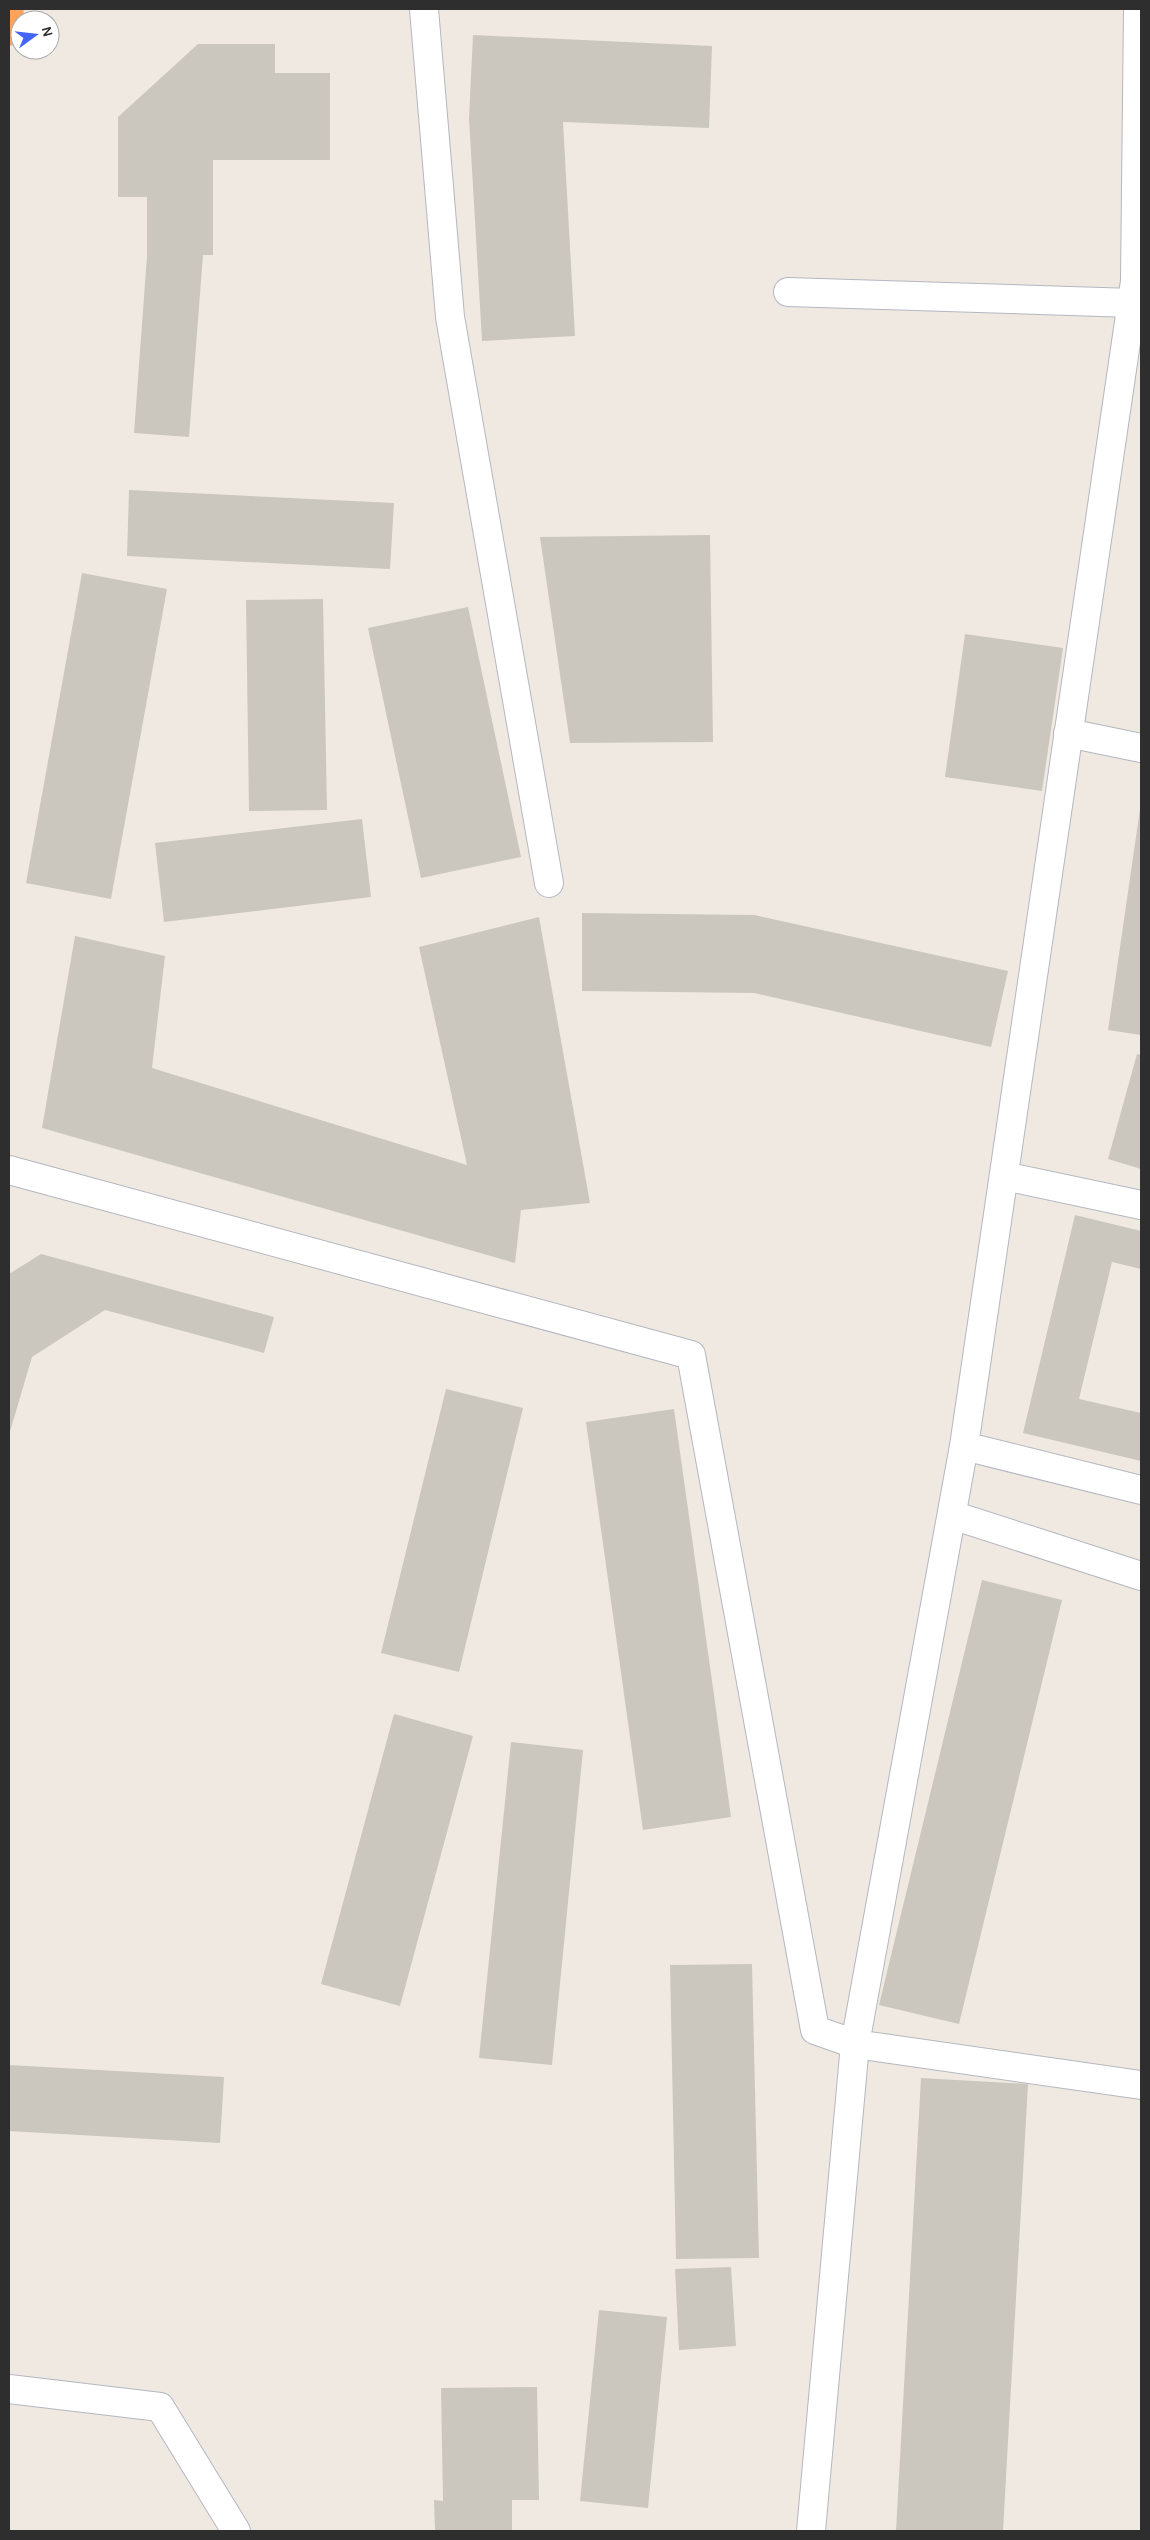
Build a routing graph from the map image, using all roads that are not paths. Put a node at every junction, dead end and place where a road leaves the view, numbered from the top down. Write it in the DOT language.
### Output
graph roads {
  1 [pos="9,9"];
  2 [pos="424,9"];
  3 [pos="1138,9"];
  4 [pos="9,31"];
  5 [pos="788,292"];
  6 [pos="1132,303"];
  7 [pos="1068,733"];
  8 [pos="1141,748"];
  9 [pos="549,883"];
  10 [pos="9,1170"];
  11 [pos="1004,1176"];
  12 [pos="1141,1205"];
  13 [pos="964,1446"];
  14 [pos="1141,1490"];
  15 [pos="952,1515"];
  16 [pos="1141,1576"];
  17 [pos="855,2044"];
  18 [pos="1141,2085"];
  19 [pos="9,2389"];
  20 [pos="236,2531"];
  21 [pos="811,2531"];
  1 -- 4 [label="highway"];
  2 -- 9 [label="street"];
  3 -- 6 [label="street"];
  5 -- 6 [label="street"];
  6 -- 7 [label="street"];
  7 -- 8 [label="street"];
  7 -- 11 [label="street"];
  10 -- 17 [label="street"];
  11 -- 12 [label="street"];
  11 -- 13 [label="street"];
  13 -- 14 [label="street"];
  13 -- 15 [label="street"];
  15 -- 16 [label="street"];
  15 -- 17 [label="street"];
  17 -- 18 [label="street"];
  17 -- 21 [label="street"];
  19 -- 20 [label="street"];
}
